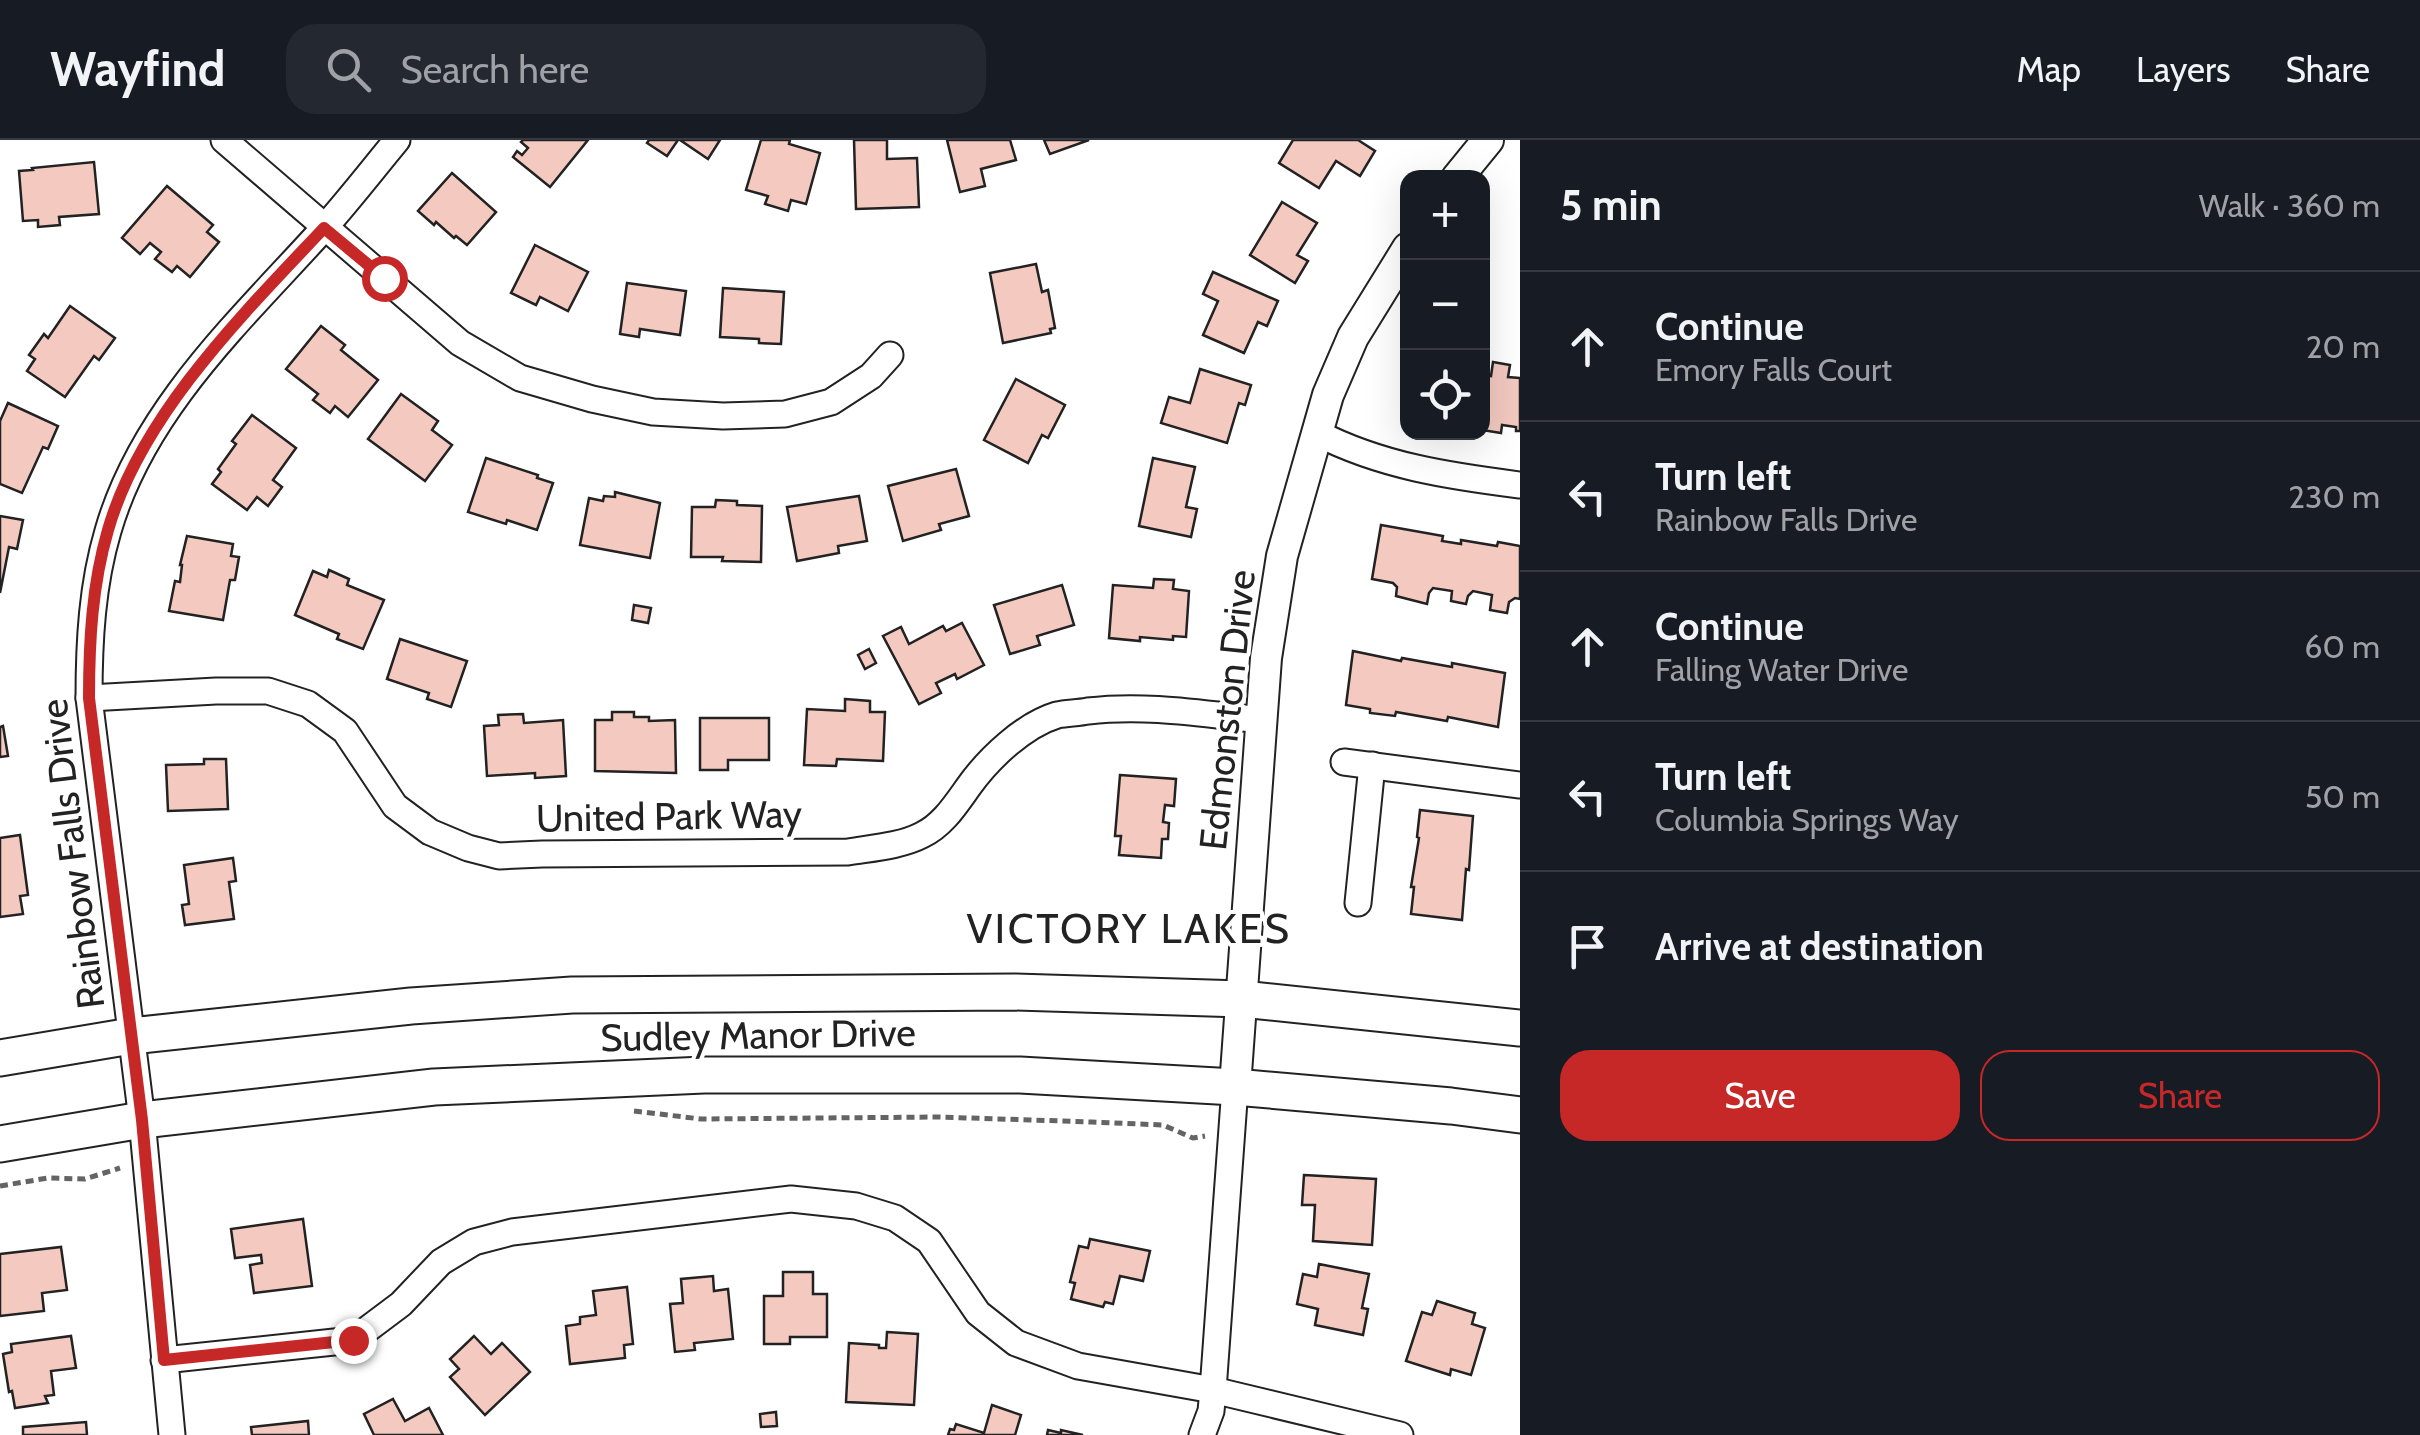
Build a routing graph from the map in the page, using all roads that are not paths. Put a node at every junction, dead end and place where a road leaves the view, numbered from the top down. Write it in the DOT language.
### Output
graph roads {
  1 [pos="224,140"];
  2 [pos="397,140"];
  3 [pos="1488,140"];
  4 [pos="1464,170"];
  5 [pos="324,228"];
  6 [pos="1401,260"];
  7 [pos="890,355"];
  8 [pos="1316,433"];
  9 [pos="1520,485"];
  10 [pos="89,698"];
  11 [pos="1262,720"];
  12 [pos="1344,762"];
  13 [pos="1372,766"];
  14 [pos="1520,785"];
  15 [pos="1358,903"];
  16 [pos="1242,999"];
  17 [pos="1520,1028"];
  18 [pos="132,1036"];
  19 [pos="0,1058"];
  20 [pos="1235,1087"];
  21 [pos="1520,1116"];
  22 [pos="142,1120"];
  23 [pos="0,1144"];
  24 [pos="164,1360"];
  25 [pos="1214,1390"];
  26 [pos="172,1435"];
  27 [pos="1202,1435"];
  28 [pos="1400,1435"];
  1 -- 5 [label="street"];
  2 -- 5 [label="street, Rainbow Falls Drive"];
  3 -- 4 [label="street"];
  5 -- 7 [label="street"];
  5 -- 10 [label="street, Rainbow Falls Drive"];
  6 -- 8 [label="street, Edmonston Drive"];
  8 -- 9 [label="street"];
  8 -- 11 [label="street, Edmonston Drive"];
  10 -- 11 [label="street, United Park Way"];
  10 -- 18 [label="street, Rainbow Falls Drive"];
  11 -- 16 [label="street, Edmonston Drive"];
  12 -- 13 [label="street"];
  13 -- 14 [label="street"];
  13 -- 15 [label="street"];
  16 -- 17 [label="main road, Sudley Manor Drive"];
  16 -- 18 [label="main road, Sudley Manor Drive"];
  16 -- 20 [label="street, Edmonston Drive"];
  18 -- 19 [label="main road, Sudley Manor Drive"];
  18 -- 22 [label="street, Rainbow Falls Drive"];
  20 -- 21 [label="main road, Sudley Manor Drive"];
  20 -- 22 [label="main road, Sudley Manor Drive"];
  20 -- 25 [label="street"];
  22 -- 23 [label="main road, Sudley Manor Drive"];
  22 -- 24 [label="street, Rainbow Falls Drive"];
  24 -- 25 [label="street"];
  24 -- 26 [label="street, Rainbow Falls Drive"];
  25 -- 27 [label="street"];
  25 -- 28 [label="street"];
}
